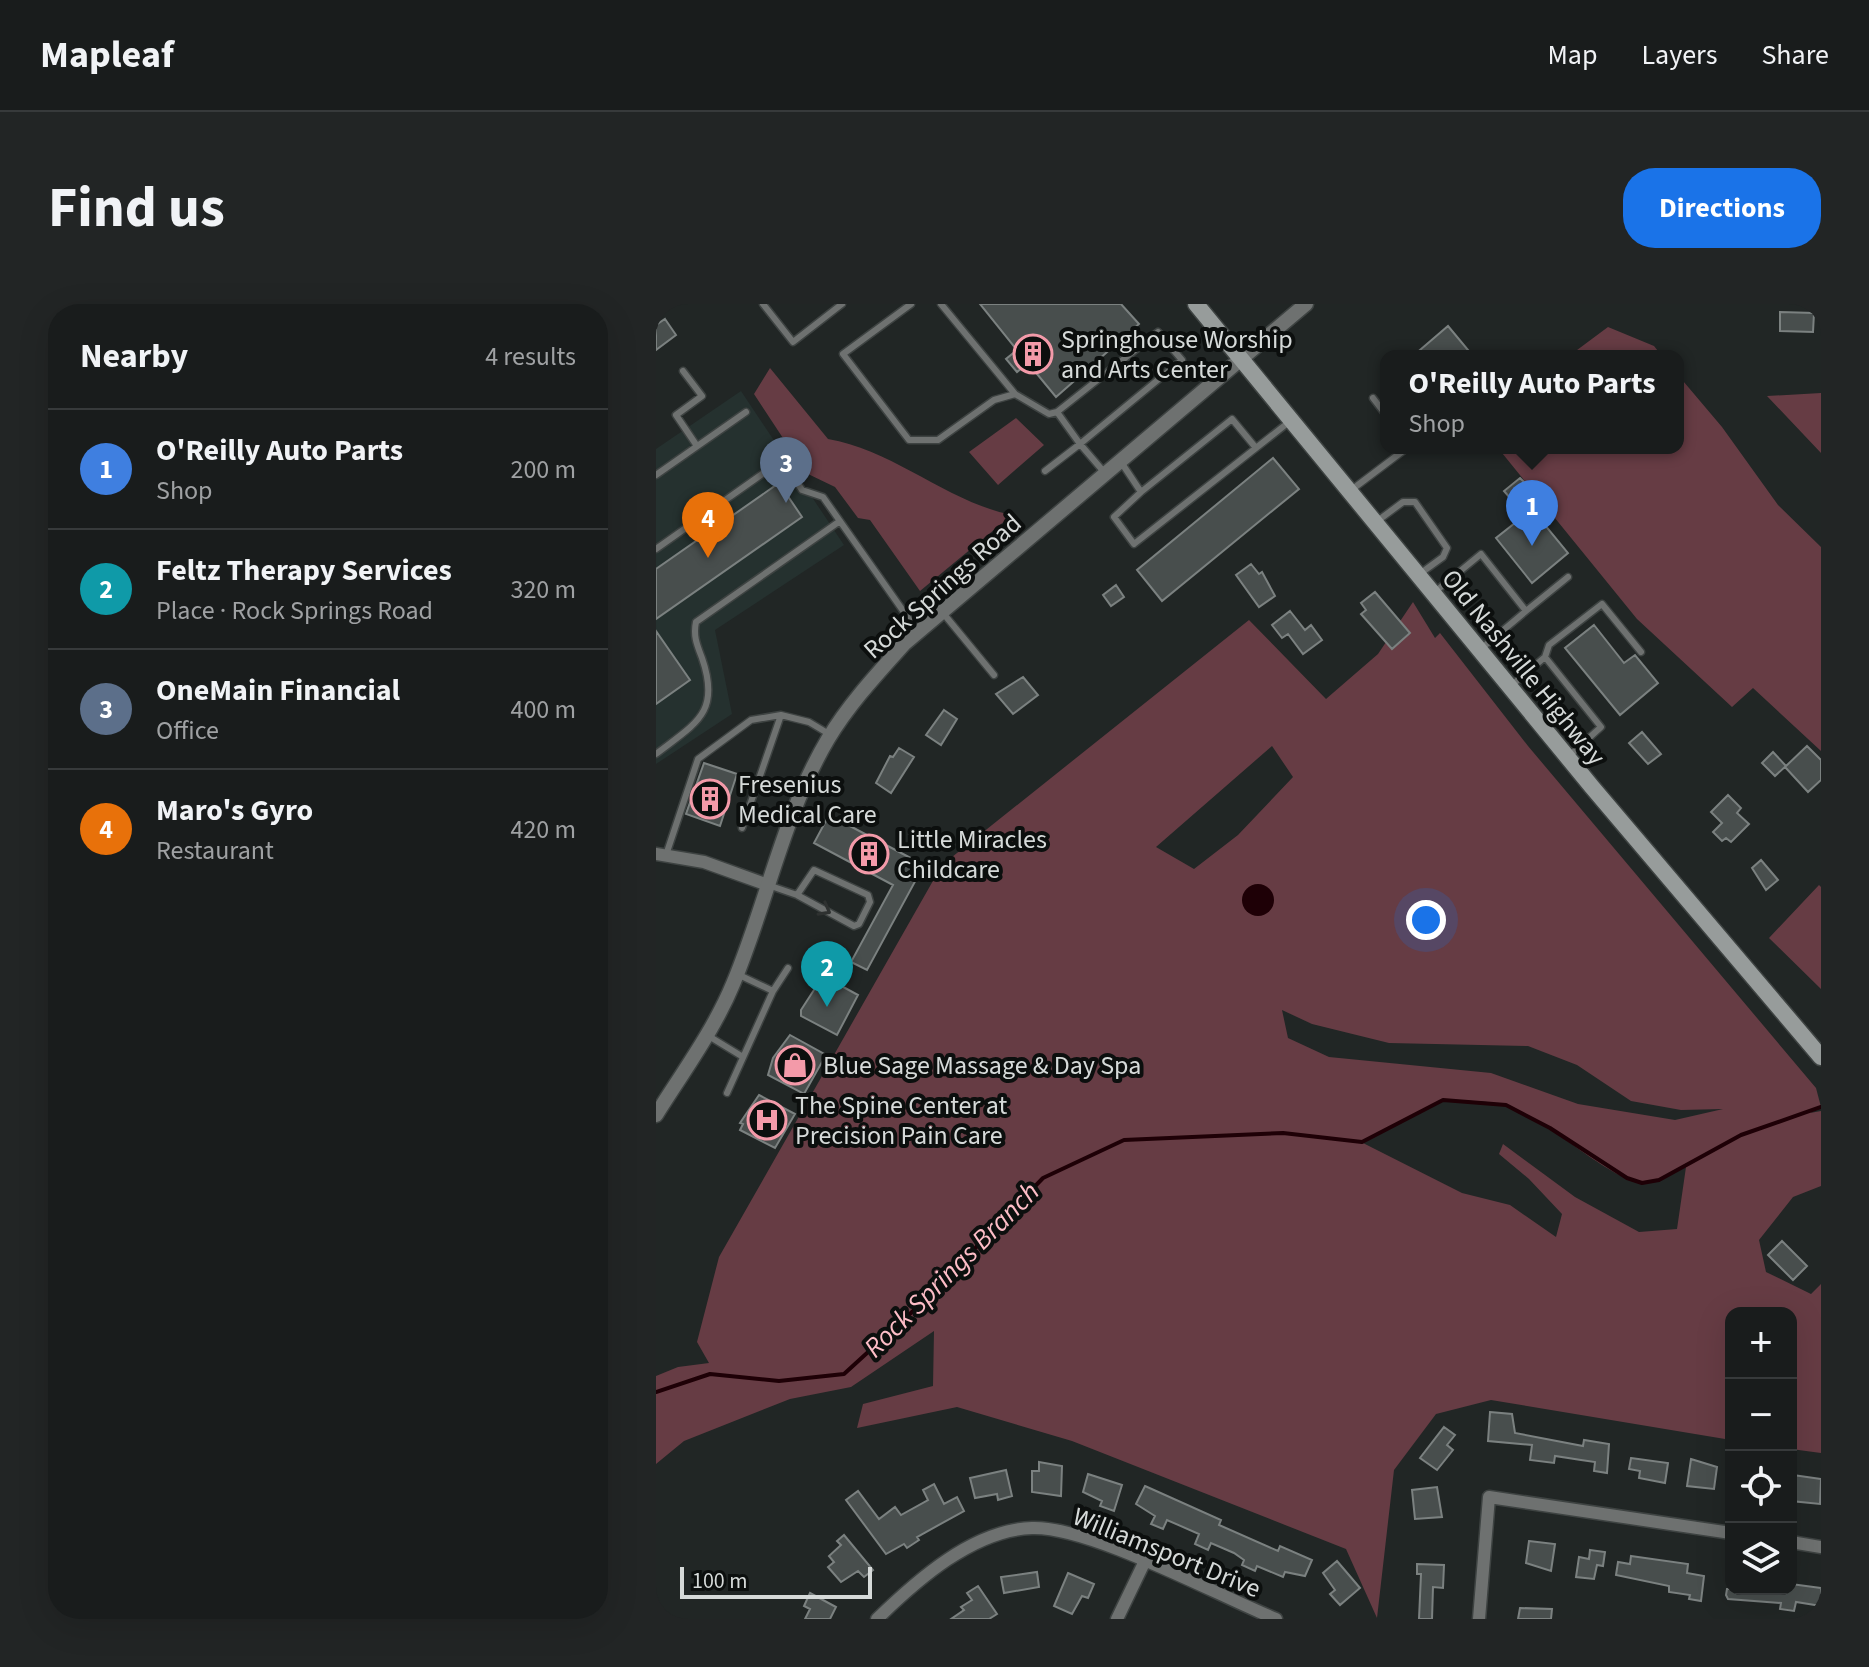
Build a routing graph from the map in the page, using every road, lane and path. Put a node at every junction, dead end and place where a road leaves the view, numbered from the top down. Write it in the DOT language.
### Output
graph roads {
  1 [pos="763,304"];
  2 [pos="842,304"];
  3 [pos="911,304"];
  4 [pos="941,304"];
  5 [pos="1196,304"];
  6 [pos="1306,304"];
  7 [pos="1243,359"];
  8 [pos="683,371"];
  9 [pos="1015,394"];
  10 [pos="1373,398"];
  11 [pos="1380,407"];
  12 [pos="746,412"];
  13 [pos="1057,412"];
  14 [pos="1292,419"];
  15 [pos="1080,444"];
  16 [pos="697,446"];
  17 [pos="1256,448"];
  18 [pos="1399,454"];
  19 [pos="1121,462"];
  20 [pos="1045,471"];
  21 [pos="656,475"];
  22 [pos="1106,475"];
  23 [pos="1350,491"];
  24 [pos="1141,492"];
  25 [pos="840,521"];
  26 [pos="1376,522"];
  27 [pos="656,549"];
  28 [pos="1418,575"];
  29 [pos="1568,577"];
  30 [pos="1433,594"];
  31 [pos="1526,611"];
  32 [pos="943,613"];
  33 [pos="919,633"];
  34 [pos="1480,650"];
  35 [pos="1641,652"];
  36 [pos="1545,657"];
  37 [pos="994,675"];
  38 [pos="1510,687"];
  39 [pos="781,715"];
  40 [pos="832,735"];
  41 [pos="656,754"];
  42 [pos="1567,758"];
  43 [pos="742,828"];
  44 [pos="661,855"];
  45 [pos="768,885"];
  46 [pos="797,895"];
  47 [pos="788,968"];
  48 [pos="737,974"];
  49 [pos="773,991"];
  50 [pos="707,1035"];
  51 [pos="743,1057"];
  52 [pos="1821,1057"];
  53 [pos="727,1093"];
  54 [pos="656,1115"];
  55 [pos="1725,1532"];
  56 [pos="1797,1543"];
  57 [pos="1821,1547"];
  58 [pos="1144,1563"];
  59 [pos="877,1619"];
  60 [pos="1117,1619"];
  61 [pos="1276,1619"];
  62 [pos="1479,1619"];
  1 -- 2 [label="lane"];
  3 -- 9 [label="lane"];
  4 -- 9 [label="lane"];
  5 -- 7 [label="main road, Old Nashville Highway"];
  6 -- 7 [label="street, Rock Springs Road"];
  7 -- 14 [label="main road, Old Nashville Highway"];
  7 -- 19 [label="street, Rock Springs Road"];
  8 -- 16 [label="lane"];
  9 -- 13 [label="lane"];
  10 -- 11 [label="lane"];
  12 -- 16 [label="lane"];
  13 -- 15 [label="lane"];
  13 -- 15 [label="lane"];
  14 -- 17 [label="lane"];
  14 -- 23 [label="main road, Old Nashville Highway"];
  15 -- 20 [label="lane"];
  15 -- 22 [label="lane"];
  16 -- 21 [label="lane"];
  17 -- 24 [label="lane"];
  17 -- 24 [label="lane"];
  18 -- 23 [label="lane"];
  19 -- 22 [label="street, Rock Springs Road"];
  19 -- 24 [label="lane"];
  22 -- 32 [label="street, Rock Springs Road"];
  23 -- 26 [label="main road, Old Nashville Highway"];
  25 -- 27 [label="lane"];
  25 -- 33 [label="lane"];
  25 -- 41 [label="lane"];
  26 -- 28 [label="main road, Old Nashville Highway"];
  26 -- 28 [label="lane"];
  28 -- 30 [label="main road, Old Nashville Highway"];
  29 -- 31 [label="lane"];
  30 -- 31 [label="lane"];
  30 -- 34 [label="main road, Old Nashville Highway"];
  31 -- 34 [label="lane"];
  32 -- 33 [label="street, Rock Springs Road"];
  32 -- 37 [label="lane"];
  33 -- 40 [label="street, Rock Springs Road"];
  34 -- 38 [label="main road, Old Nashville Highway"];
  35 -- 36 [label="lane"];
  36 -- 38 [label="lane"];
  36 -- 42 [label="lane"];
  38 -- 42 [label="main road, Old Nashville Highway"];
  39 -- 40 [label="lane"];
  39 -- 43 [label="lane"];
  39 -- 44 [label="lane"];
  40 -- 45 [label="street, Rock Springs Road"];
  42 -- 52 [label="main road, Old Nashville Highway"];
  44 -- 45 [label="street"];
  45 -- 46 [label="lane"];
  45 -- 48 [label="street, Rock Springs Road"];
  46 -- 46 [label="lane, one-way"];
  47 -- 49 [label="lane"];
  48 -- 49 [label="lane"];
  48 -- 50 [label="street, Rock Springs Road"];
  49 -- 51 [label="lane"];
  50 -- 51 [label="lane"];
  50 -- 54 [label="street, Rock Springs Road"];
  51 -- 53 [label="lane"];
  55 -- 62 [label="street"];
  56 -- 57 [label="street"];
  58 -- 59 [label="street, Williamsport Drive"];
  58 -- 60 [label="street"];
  58 -- 61 [label="street, Williamsport Drive"];
}
